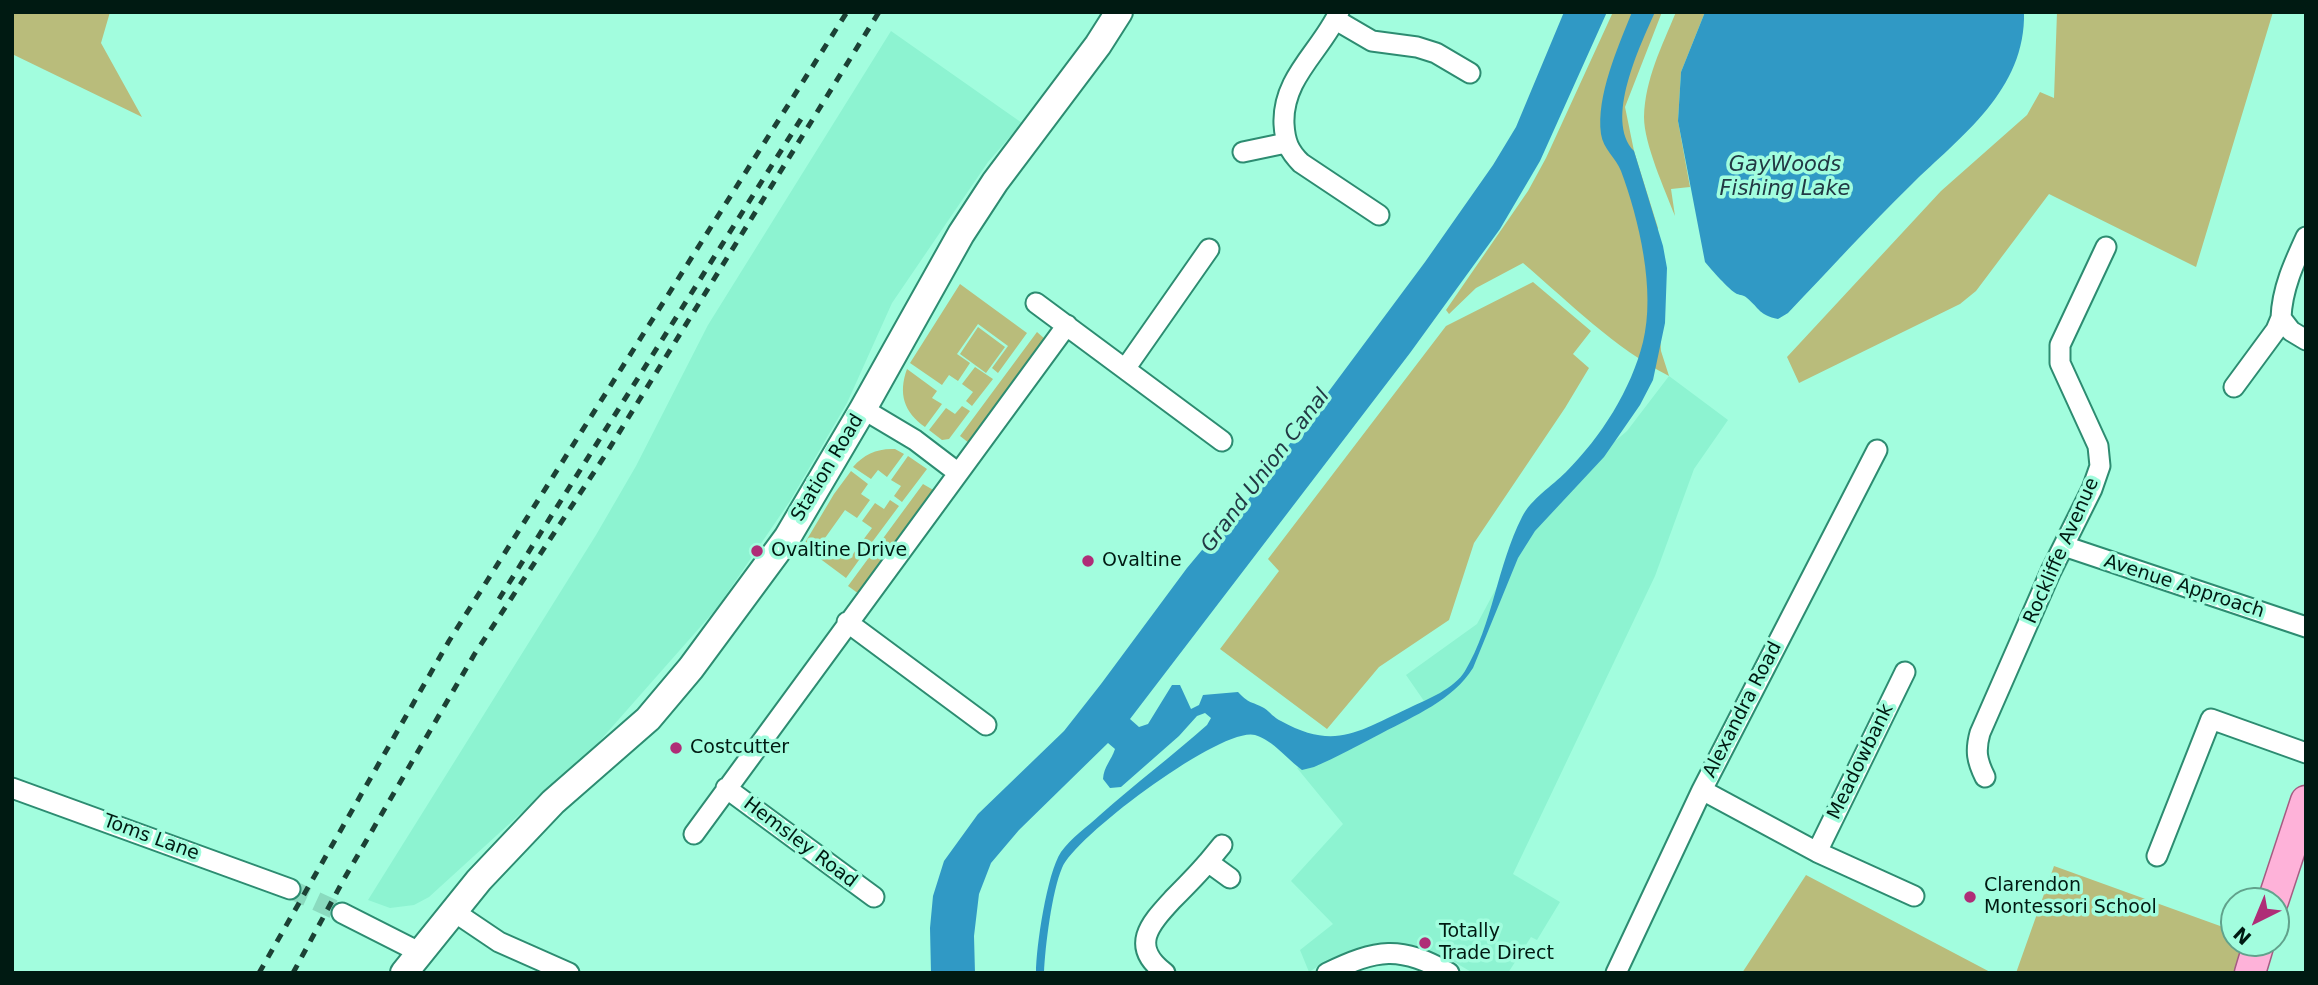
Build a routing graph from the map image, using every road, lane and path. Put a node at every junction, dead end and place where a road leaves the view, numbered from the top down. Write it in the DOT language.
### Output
graph roads {
  1 [pos="1119,12"];
  2 [pos="1338,16"];
  3 [pos="1470,73"];
  4 [pos="1286,143"];
  5 [pos="1243,152"];
  6 [pos="1378,215"];
  7 [pos="2306,237"];
  8 [pos="2106,247"];
  9 [pos="1209,249"];
  10 [pos="1036,303"];
  11 [pos="2280,318"];
  12 [pos="1067,326"];
  13 [pos="2306,340"];
  14 [pos="1125,369"];
  15 [pos="2234,387"];
  16 [pos="863,409"];
  17 [pos="1222,441"];
  18 [pos="1877,450"];
  19 [pos="957,472"];
  20 [pos="2064,546"];
  21 [pos="847,622"];
  22 [pos="2306,627"];
  23 [pos="1905,672"];
  24 [pos="986,725"];
  25 [pos="2306,752"];
  26 [pos="1985,778"];
  27 [pos="12,788"];
  28 [pos="726,788"];
  29 [pos="1702,790"];
  30 [pos="2306,801"];
  31 [pos="694,834"];
  32 [pos="1222,845"];
  33 [pos="1817,852"];
  34 [pos="2157,856"];
  35 [pos="1208,862"];
  36 [pos="1230,878"];
  37 [pos="2278,887"];
  38 [pos="290,889"];
  39 [pos="874,897"];
  40 [pos="1914,897"];
  41 [pos="453,911"];
  42 [pos="342,913"];
  43 [pos="411,962"];
  44 [pos="569,973"];
  45 [pos="1165,973"];
  46 [pos="1327,973"];
  47 [pos="1449,973"];
  48 [pos="1616,973"];
  1 -- 16 [label="street, Station Road"];
  2 -- 3 [label="street"];
  2 -- 4 [label="street"];
  4 -- 5 [label="street"];
  4 -- 6 [label="street"];
  7 -- 11 [label="street"];
  8 -- 20 [label="street, Rockliffe Avenue"];
  9 -- 14 [label="street"];
  10 -- 12 [label="street"];
  11 -- 13 [label="street"];
  11 -- 15 [label="street"];
  12 -- 14 [label="street"];
  12 -- 19 [label="street"];
  14 -- 17 [label="street"];
  16 -- 19 [label="street"];
  16 -- 41 [label="street, Station Road"];
  18 -- 29 [label="street, Alexandra Road"];
  19 -- 21 [label="street"];
  20 -- 22 [label="street, Avenue Approach"];
  20 -- 26 [label="street, Rockliffe Avenue"];
  21 -- 24 [label="street"];
  21 -- 28 [label="street"];
  23 -- 33 [label="street, Meadowbank"];
  25 -- 34 [label="street"];
  27 -- 38 [label="street, Toms Lane"];
  28 -- 31 [label="street"];
  28 -- 39 [label="street, Hemsley Road"];
  29 -- 33 [label="street"];
  29 -- 48 [label="street, Alexandra Road"];
  30 -- 37 [label="main road"];
  32 -- 35 [label="street"];
  33 -- 40 [label="street"];
  35 -- 36 [label="street"];
  35 -- 45 [label="street"];
  41 -- 43 [label="street, Station Road"];
  41 -- 44 [label="street"];
  42 -- 43 [label="street"];
  46 -- 47 [label="street"];
}
